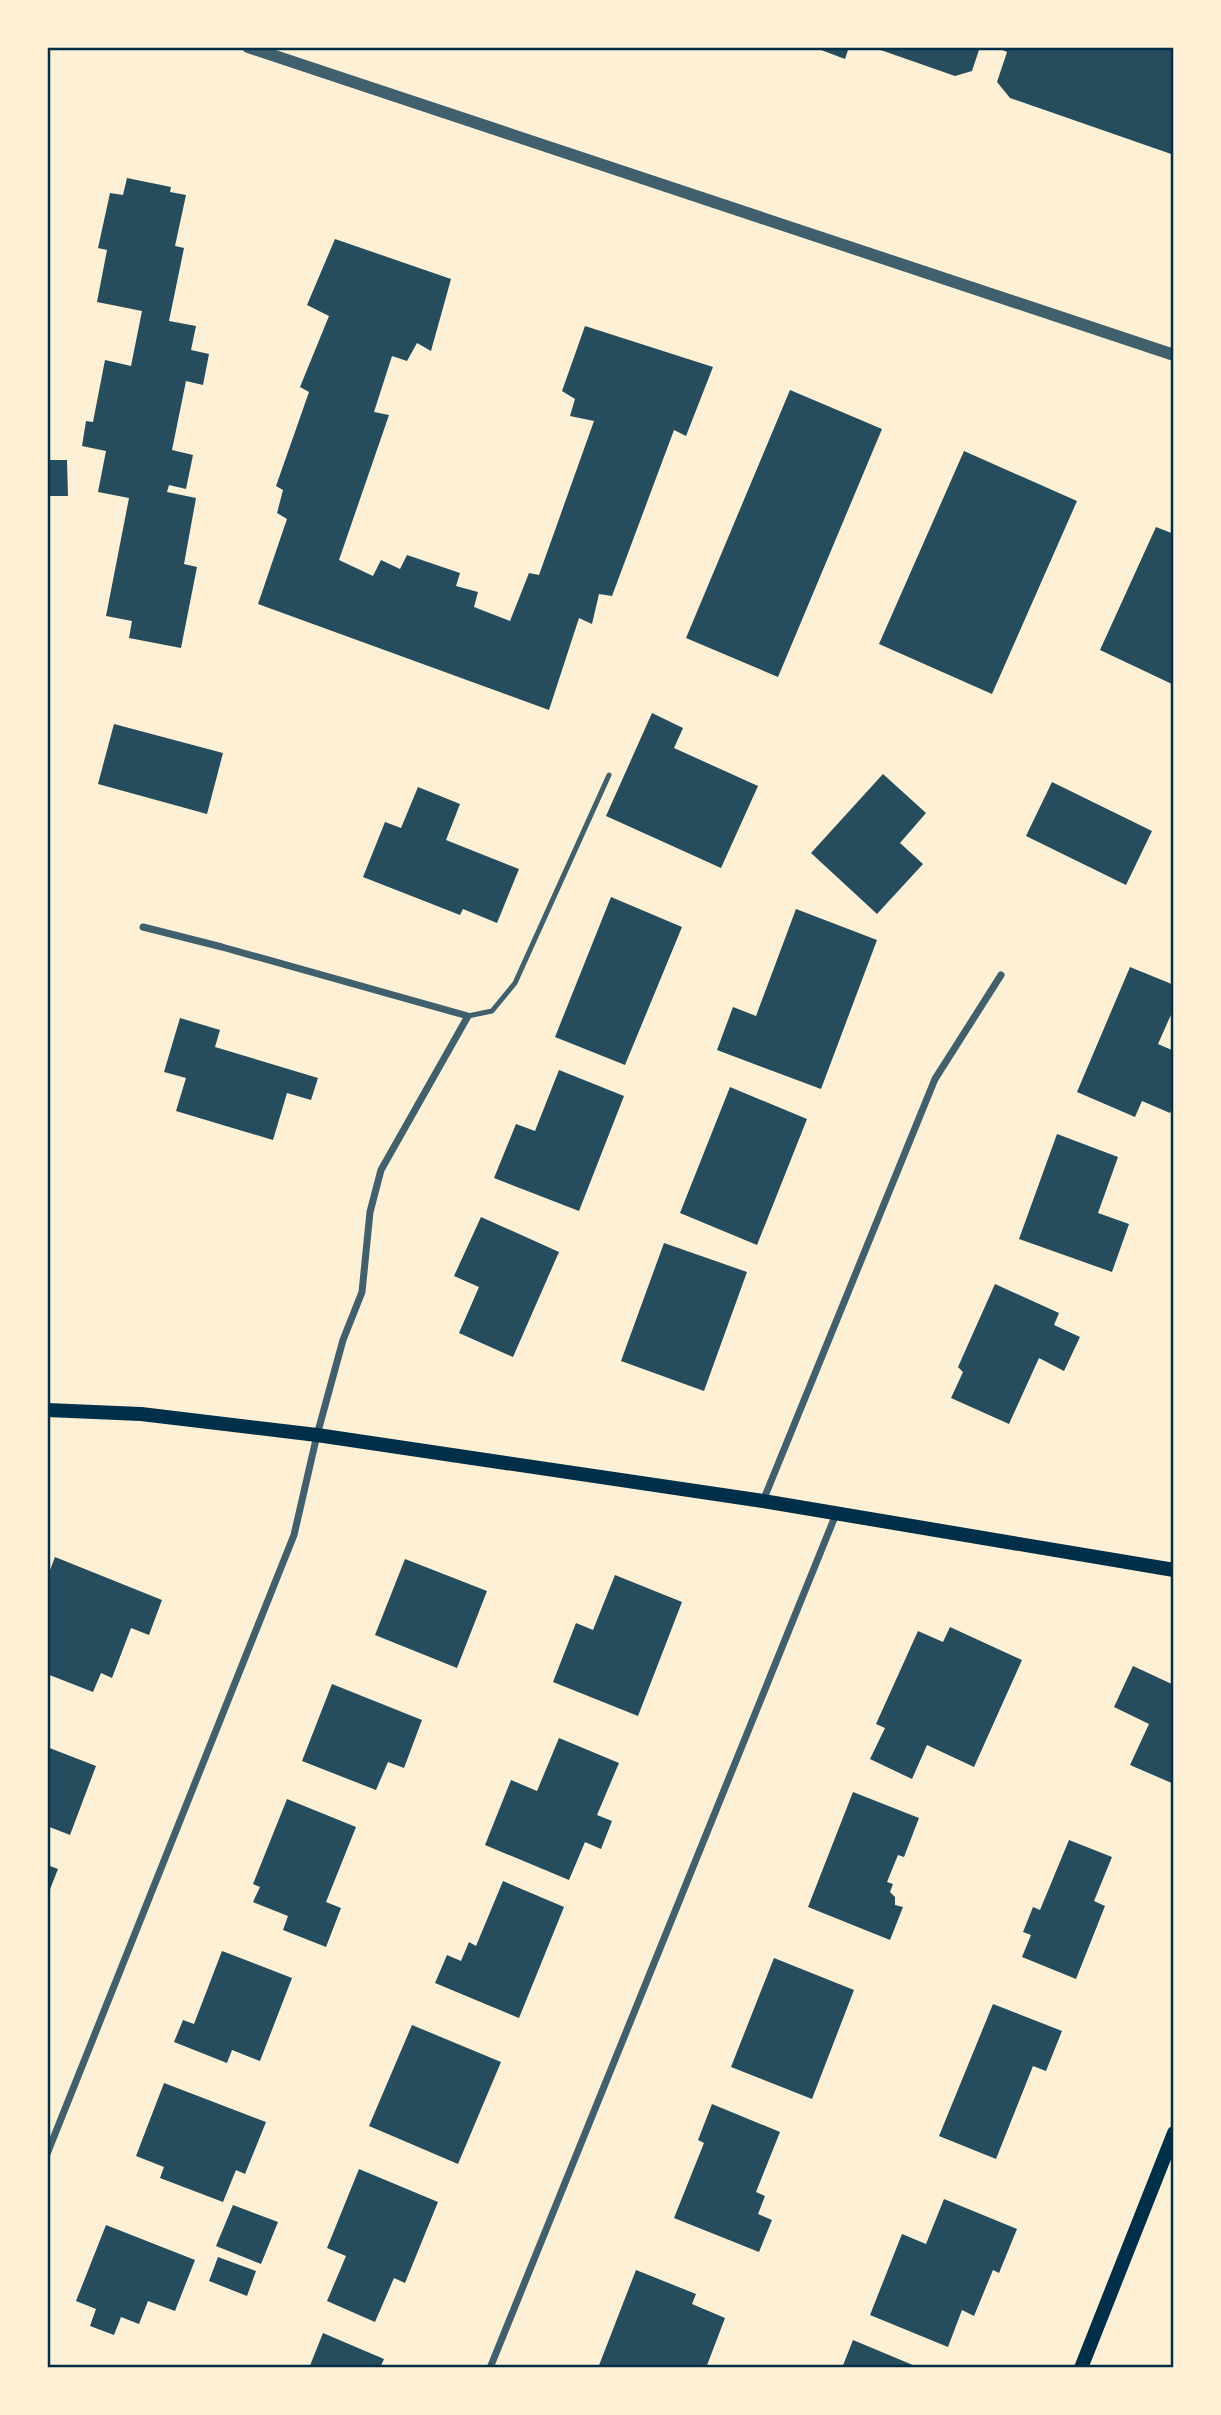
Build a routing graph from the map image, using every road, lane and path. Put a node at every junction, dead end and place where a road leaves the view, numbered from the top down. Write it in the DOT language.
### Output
graph roads {
  1 [pos="248,47"];
  2 [pos="1174,355"];
  3 [pos="609,775"];
  4 [pos="143,927"];
  5 [pos="1001,975"];
  6 [pos="468,1016"];
  7 [pos="47,1410"];
  8 [pos="317,1435"];
  9 [pos="763,1502"];
  10 [pos="836,1514"];
  11 [pos="1174,1570"];
  12 [pos="1174,2133"];
  13 [pos="47,2154"];
  14 [pos="490,2368"];
  15 [pos="1081,2368"];
  1 -- 2 [label="street"];
  3 -- 6 [label="lane"];
  4 -- 6 [label="street"];
  5 -- 9 [label="street"];
  6 -- 8 [label="street"];
  7 -- 8 [label="main road"];
  8 -- 9 [label="main road"];
  8 -- 13 [label="street"];
  9 -- 10 [label="main road"];
  10 -- 11 [label="main road"];
  10 -- 14 [label="street"];
  12 -- 15 [label="main road"];
}
